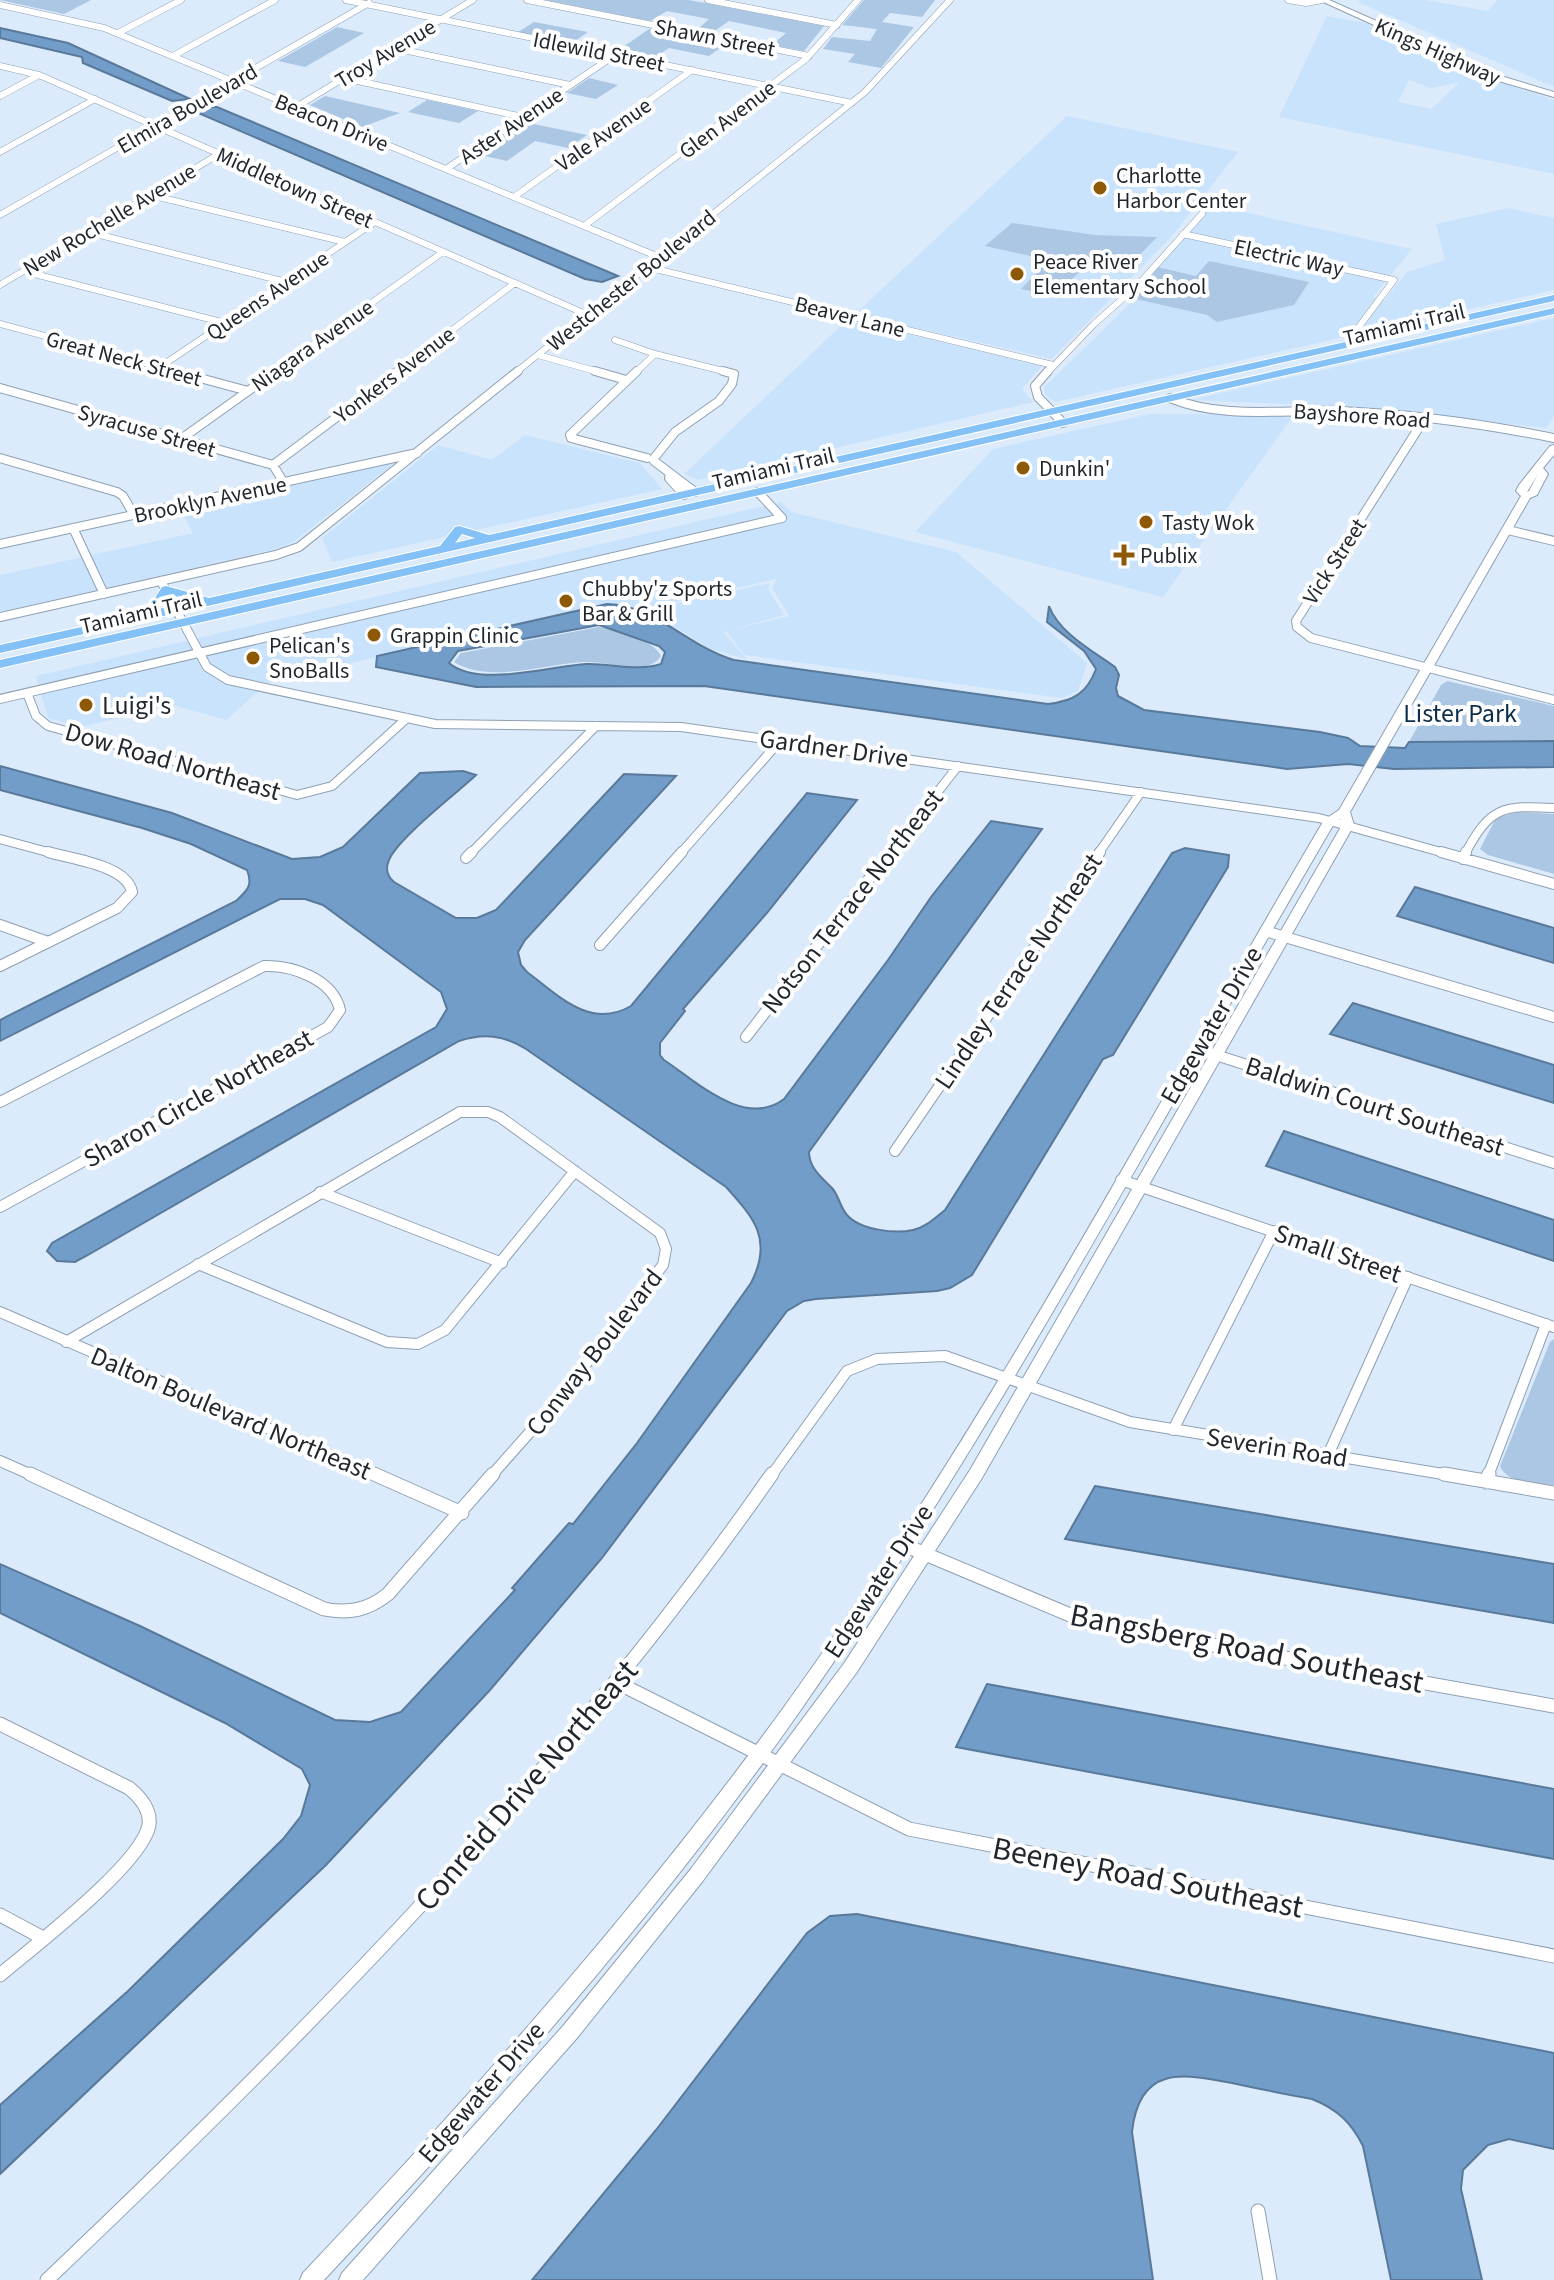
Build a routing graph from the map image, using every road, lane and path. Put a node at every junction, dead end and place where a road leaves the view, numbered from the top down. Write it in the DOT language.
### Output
graph roads {
  1 [pos="164,0"];
  2 [pos="275,0"];
  3 [pos="346,0"];
  4 [pos="374,0"];
  5 [pos="473,0"];
  6 [pos="527,0"];
  7 [pos="708,0"];
  8 [pos="858,0"];
  9 [pos="950,0"];
  10 [pos="1288,0"];
  11 [pos="1322,0"];
  12 [pos="1346,0"];
  13 [pos="179,1"];
  14 [pos="367,4"];
  15 [pos="0,5"];
  16 [pos="441,19"];
  17 [pos="1394,22"];
  18 [pos="837,25"];
  19 [pos="1380,25"];
  20 [pos="118,33"];
  21 [pos="394,48"];
  22 [pos="1433,50"];
  23 [pos="615,55"];
  24 [pos="173,56"];
  25 [pos="809,56"];
  26 [pos="0,66"];
  27 [pos="1493,66"];
  28 [pos="692,70"];
  29 [pos="1482,71"];
  30 [pos="39,75"];
  31 [pos="344,78"];
  32 [pos="1524,80"];
  33 [pos="234,81"];
  34 [pos="570,85"];
  35 [pos="770,86"];
  36 [pos="1554,94"];
  37 [pos="0,96"];
  38 [pos="95,99"];
  39 [pos="852,103"];
  40 [pos="296,107"];
  41 [pos="523,117"];
  42 [pos="155,126"];
  43 [pos="0,152"];
  44 [pos="219,154"];
  45 [pos="446,169"];
  46 [pos="150,195"];
  47 [pos="514,197"];
  48 [pos="1202,214"];
  49 [pos="0,215"];
  50 [pos="375,222"];
  51 [pos="584,226"];
  52 [pos="88,232"];
  53 [pos="1183,234"];
  54 [pos="345,242"];
  55 [pos="443,252"];
  56 [pos="659,257"];
  57 [pos="647,267"];
  58 [pos="23,271"];
  59 [pos="286,282"];
  60 [pos="515,283"];
  61 [pos="0,285"];
  62 [pos="1554,298"];
  63 [pos="1554,311"];
  64 [pos="588,315"];
  65 [pos="225,323"];
  66 [pos="0,324"];
  67 [pos="1358,328"];
  68 [pos="1409,331"];
  69 [pos="615,340"];
  70 [pos="1369,340"];
  71 [pos="1391,348"];
  72 [pos="1348,351"];
  73 [pos="655,354"];
  74 [pos="538,355"];
  75 [pos="1053,365"];
  76 [pos="160,367"];
  77 [pos="626,380"];
  78 [pos="0,388"];
  79 [pos="248,391"];
  80 [pos="1170,398"];
  81 [pos="1051,412"];
  82 [pos="1425,418"];
  83 [pos="1063,423"];
  84 [pos="1554,438"];
  85 [pos="181,439"];
  86 [pos="1554,448"];
  87 [pos="419,452"];
  88 [pos="0,458"];
  89 [pos="652,458"];
  90 [pos="273,465"];
  91 [pos="796,469"];
  92 [pos="743,481"];
  93 [pos="284,483"];
  94 [pos="758,492"];
  95 [pos="690,493"];
  96 [pos="714,502"];
  97 [pos="134,515"];
  98 [pos="73,528"];
  99 [pos="1508,530"];
  100 [pos="1554,541"];
  101 [pos="0,544"];
  102 [pos="299,547"];
  103 [pos="163,585"];
  104 [pos="104,594"];
  105 [pos="220,600"];
  106 [pos="177,609"];
  107 [pos="0,617"];
  108 [pos="132,619"];
  109 [pos="183,622"];
  110 [pos="0,649"];
  111 [pos="200,653"];
  112 [pos="0,664"];
  113 [pos="1428,668"];
  114 [pos="27,693"];
  115 [pos="0,699"];
  116 [pos="1554,700"];
  117 [pos="407,718"];
  118 [pos="596,726"];
  119 [pos="780,741"];
  120 [pos="958,766"];
  121 [pos="1141,792"];
  122 [pos="1554,808"];
  123 [pos="1340,819"];
  124 [pos="0,839"];
  125 [pos="466,858"];
  126 [pos="1463,859"];
  127 [pos="1554,884"];
  128 [pos="0,925"];
  129 [pos="1265,931"];
  130 [pos="1284,936"];
  131 [pos="48,942"];
  132 [pos="600,945"];
  133 [pos="0,966"];
  134 [pos="1554,1017"];
  135 [pos="746,1037"];
  136 [pos="1197,1049"];
  137 [pos="1215,1055"];
  138 [pos="0,1102"];
  139 [pos="895,1151"];
  140 [pos="1554,1163"];
  141 [pos="575,1171"];
  142 [pos="1121,1180"];
  143 [pos="1140,1186"];
  144 [pos="320,1192"];
  145 [pos="0,1207"];
  146 [pos="1274,1231"];
  147 [pos="502,1263"];
  148 [pos="198,1264"];
  149 [pos="1408,1277"];
  150 [pos="0,1312"];
  151 [pos="1550,1326"];
  152 [pos="66,1342"];
  153 [pos="1005,1378"];
  154 [pos="1027,1386"];
  155 [pos="1173,1430"];
  156 [pos="1328,1455"];
  157 [pos="0,1461"];
  158 [pos="1486,1482"];
  159 [pos="1554,1493"];
  160 [pos="462,1513"];
  161 [pos="904,1545"];
  162 [pos="926,1554"];
  163 [pos="616,1682"];
  164 [pos="1554,1706"];
  165 [pos="0,1724"];
  166 [pos="757,1755"];
  167 [pos="779,1766"];
  168 [pos="0,1915"];
  169 [pos="43,1938"];
  170 [pos="1554,1956"];
  171 [pos="0,1975"];
  172 [pos="492,2081"];
  173 [pos="511,2099"];
  174 [pos="1258,2211"];
  175 [pos="47,2280"];
  176 [pos="310,2280"];
  177 [pos="349,2280"];
  178 [pos="1270,2280"];
  1 -- 13 [label="street"];
  2 -- 24 [label="street"];
  3 -- 14 [label="street, Idlewild Street"];
  4 -- 14 [label="street, Elmira Boulevard"];
  5 -- 16 [label="street, Troy Avenue"];
  6 -- 25 [label="street, Shawn Street"];
  7 -- 18 [label="street"];
  8 -- 18 [label="street, Glen Avenue"];
  9 -- 39 [label="street, Westchester Boulevard"];
  10 -- 11 [label="street"];
  11 -- 19 [label="street, Kings Highway"];
  12 -- 17 [label="street, Kings Highway"];
  13 -- 20 [label="street"];
  14 -- 16 [label="street, Idlewild Street"];
  14 -- 33 [label="street, Elmira Boulevard"];
  15 -- 20 [label="street, Beacon Drive"];
  16 -- 21 [label="street, Troy Avenue"];
  16 -- 23 [label="street, Idlewild Street"];
  17 -- 19 [label="street"];
  17 -- 27 [label="street, Kings Highway"];
  18 -- 25 [label="street, Glen Avenue"];
  19 -- 22 [label="street, Kings Highway"];
  20 -- 24 [label="street, Beacon Drive"];
  21 -- 31 [label="street, Troy Avenue"];
  21 -- 34 [label="street"];
  22 -- 27 [label="street"];
  22 -- 29 [label="street, Kings Highway"];
  23 -- 28 [label="street, Idlewild Street"];
  23 -- 34 [label="street, Aster Avenue"];
  24 -- 33 [label="street, Beacon Drive"];
  25 -- 35 [label="street, Glen Avenue"];
  26 -- 30 [label="street, Middletown Street"];
  27 -- 32 [label="street, Kings Highway"];
  28 -- 35 [label="street, Idlewild Street"];
  28 -- 47 [label="street, Vale Avenue"];
  29 -- 32 [label="street"];
  29 -- 36 [label="street, Kings Highway"];
  30 -- 37 [label="street"];
  30 -- 38 [label="street, Middletown Street"];
  31 -- 40 [label="street, Troy Avenue"];
  31 -- 41 [label="street"];
  32 -- 36 [label="street, Kings Highway"];
  33 -- 40 [label="street, Beacon Drive"];
  33 -- 42 [label="street, Elmira Boulevard"];
  34 -- 41 [label="street, Aster Avenue"];
  35 -- 39 [label="street, Idlewild Street"];
  35 -- 51 [label="street, Glen Avenue"];
  38 -- 42 [label="street, Middletown Street"];
  38 -- 43 [label="street"];
  39 -- 56 [label="street, Westchester Boulevard"];
  40 -- 45 [label="street, Beacon Drive"];
  41 -- 45 [label="street, Aster Avenue"];
  42 -- 44 [label="street, Middletown Street"];
  42 -- 49 [label="street, Elmira Boulevard"];
  44 -- 46 [label="street, New Rochelle Avenue"];
  44 -- 50 [label="street, Middletown Street"];
  45 -- 47 [label="street, Beacon Drive"];
  46 -- 52 [label="street, New Rochelle Avenue"];
  46 -- 54 [label="street"];
  47 -- 51 [label="street, Beacon Drive"];
  48 -- 53 [label="street"];
  50 -- 54 [label="street, Queens Avenue"];
  50 -- 55 [label="street, Middletown Street"];
  51 -- 56 [label="street, Beacon Drive"];
  52 -- 58 [label="street, New Rochelle Avenue"];
  52 -- 59 [label="street"];
  53 -- 67 [label="street, Electric Way"];
  53 -- 75 [label="street"];
  54 -- 59 [label="street, Queens Avenue"];
  55 -- 60 [label="street, Middletown Street"];
  55 -- 79 [label="street, Niagara Avenue"];
  56 -- 57 [label="street, Westchester Boulevard"];
  57 -- 64 [label="street, Westchester Boulevard"];
  57 -- 75 [label="street, Beaver Lane"];
  58 -- 61 [label="street, New Rochelle Avenue"];
  58 -- 65 [label="street"];
  59 -- 65 [label="street, Queens Avenue"];
  60 -- 64 [label="street, Middletown Street"];
  60 -- 90 [label="street, Yonkers Avenue"];
  62 -- 68 [label="main road, Tamiami Trail"];
  63 -- 71 [label="main road, Tamiami Trail"];
  64 -- 74 [label="street, Westchester Boulevard"];
  65 -- 76 [label="street, Queens Avenue"];
  66 -- 76 [label="street, Great Neck Street"];
  67 -- 70 [label="main road"];
  67 -- 72 [label="main road"];
  68 -- 70 [label="main road, Tamiami Trail"];
  68 -- 71 [label="main road"];
  69 -- 73 [label="street"];
  70 -- 72 [label="main road, Tamiami Trail"];
  71 -- 72 [label="main road, Tamiami Trail"];
  72 -- 80 [label="main road, Tamiami Trail"];
  72 -- 81 [label="main road, Tamiami Trail"];
  73 -- 77 [label="street"];
  73 -- 89 [label="street"];
  74 -- 77 [label="street"];
  74 -- 87 [label="street, Westchester Boulevard"];
  75 -- 81 [label="street"];
  76 -- 79 [label="street, Great Neck Street"];
  77 -- 89 [label="street"];
  78 -- 85 [label="street, Syracuse Street"];
  79 -- 85 [label="street, Niagara Avenue"];
  80 -- 82 [label="street, Bayshore Road"];
  80 -- 83 [label="main road, Tamiami Trail"];
  81 -- 83 [label="street"];
  81 -- 91 [label="main road, Tamiami Trail"];
  82 -- 84 [label="street, Bayshore Road"];
  82 -- 113 [label="street, Vick Street"];
  83 -- 94 [label="main road, Tamiami Trail"];
  85 -- 90 [label="street, Syracuse Street"];
  86 -- 99 [label="street, Edgewater Drive"];
  87 -- 93 [label="street, Brooklyn Avenue"];
  87 -- 102 [label="street, Westchester Boulevard"];
  88 -- 97 [label="street"];
  89 -- 95 [label="street"];
  90 -- 93 [label="street"];
  91 -- 92 [label="main road, Tamiami Trail"];
  91 -- 94 [label="main road"];
  92 -- 95 [label="main road, Tamiami Trail"];
  92 -- 96 [label="main road"];
  93 -- 97 [label="street, Brooklyn Avenue"];
  94 -- 96 [label="main road, Tamiami Trail"];
  94 -- 111 [label="street, Tamiami Trail"];
  95 -- 105 [label="main road, Tamiami Trail"];
  96 -- 109 [label="main road, Tamiami Trail"];
  97 -- 98 [label="street, Brooklyn Avenue"];
  98 -- 101 [label="street, Brooklyn Avenue"];
  98 -- 104 [label="street"];
  99 -- 100 [label="street"];
  99 -- 113 [label="street, Edgewater Drive"];
  102 -- 103 [label="street, Tamiami Trail"];
  103 -- 104 [label="street, Tamiami Trail"];
  103 -- 105 [label="main road"];
  103 -- 106 [label="street, Gardner Drive"];
  103 -- 108 [label="main road"];
  104 -- 107 [label="street, Tamiami Trail"];
  105 -- 106 [label="main road, Tamiami Trail"];
  106 -- 108 [label="main road, Tamiami Trail"];
  106 -- 109 [label="street, Gardner Drive"];
  108 -- 110 [label="main road, Tamiami Trail"];
  109 -- 111 [label="street, Gardner Drive"];
  109 -- 112 [label="main road, Tamiami Trail"];
  111 -- 114 [label="street, Tamiami Trail"];
  111 -- 117 [label="street, Gardner Drive"];
  113 -- 116 [label="street"];
  113 -- 123 [label="street, Edgewater Drive"];
  114 -- 115 [label="street, Tamiami Trail"];
  114 -- 117 [label="street, Dow Road Northeast"];
  117 -- 118 [label="street, Gardner Drive"];
  118 -- 119 [label="street, Gardner Drive"];
  118 -- 125 [label="street"];
  119 -- 120 [label="street, Gardner Drive"];
  119 -- 132 [label="street"];
  120 -- 121 [label="street, Gardner Drive"];
  120 -- 135 [label="street, Notson Terrace Northeast"];
  121 -- 123 [label="street, Gardner Drive"];
  121 -- 139 [label="street, Lindley Terrace Northeast"];
  122 -- 126 [label="street"];
  123 -- 126 [label="street, Gardner Drive"];
  123 -- 129 [label="street, Edgewater Drive"];
  123 -- 130 [label="street, Edgewater Drive"];
  124 -- 131 [label="street"];
  126 -- 127 [label="street, Gardner Drive"];
  128 -- 131 [label="street"];
  129 -- 130 [label="street"];
  129 -- 136 [label="street, Edgewater Drive"];
  130 -- 134 [label="street"];
  130 -- 137 [label="street, Edgewater Drive"];
  131 -- 133 [label="street"];
  136 -- 137 [label="street, Baldwin Court Southeast"];
  136 -- 142 [label="street, Edgewater Drive"];
  137 -- 140 [label="street, Baldwin Court Southeast"];
  137 -- 143 [label="street, Edgewater Drive"];
  138 -- 145 [label="street, Sharon Circle Northeast"];
  141 -- 144 [label="street, Conway Boulevard"];
  141 -- 147 [label="street"];
  141 -- 160 [label="street, Conway Boulevard"];
  142 -- 143 [label="street, Small Street"];
  142 -- 153 [label="street, Edgewater Drive"];
  143 -- 146 [label="street, Small Street"];
  143 -- 154 [label="street, Edgewater Drive"];
  144 -- 147 [label="street"];
  144 -- 148 [label="street, Conway Boulevard"];
  146 -- 149 [label="street, Small Street"];
  146 -- 155 [label="street"];
  147 -- 148 [label="street"];
  148 -- 152 [label="street, Conway Boulevard"];
  149 -- 151 [label="street, Small Street"];
  149 -- 156 [label="street"];
  150 -- 152 [label="street, Dalton Boulevard Northeast"];
  151 -- 158 [label="street"];
  152 -- 160 [label="street, Dalton Boulevard Northeast"];
  153 -- 154 [label="street, Severin Road"];
  153 -- 161 [label="street, Edgewater Drive"];
  153 -- 163 [label="street, Conreid Drive Northeast"];
  154 -- 155 [label="street, Severin Road"];
  154 -- 162 [label="street, Edgewater Drive"];
  155 -- 156 [label="street, Severin Road"];
  156 -- 158 [label="street, Severin Road"];
  157 -- 160 [label="street, Conway Boulevard"];
  158 -- 159 [label="street, Severin Road"];
  161 -- 162 [label="street, Bangsberg Road Southeast"];
  161 -- 166 [label="street, Edgewater Drive"];
  162 -- 164 [label="street, Bangsberg Road Southeast"];
  162 -- 167 [label="street, Edgewater Drive"];
  163 -- 166 [label="street, Beeney Road Southeast"];
  163 -- 175 [label="street, Conreid Drive Northeast"];
  165 -- 169 [label="street"];
  166 -- 167 [label="street, Beeney Road Southeast"];
  166 -- 172 [label="street, Edgewater Drive"];
  167 -- 170 [label="street, Beeney Road Southeast"];
  167 -- 173 [label="street, Edgewater Drive"];
  168 -- 169 [label="street"];
  169 -- 171 [label="street"];
  172 -- 173 [label="street"];
  172 -- 176 [label="street, Edgewater Drive"];
  173 -- 177 [label="street, Edgewater Drive"];
  174 -- 178 [label="street"];
}
